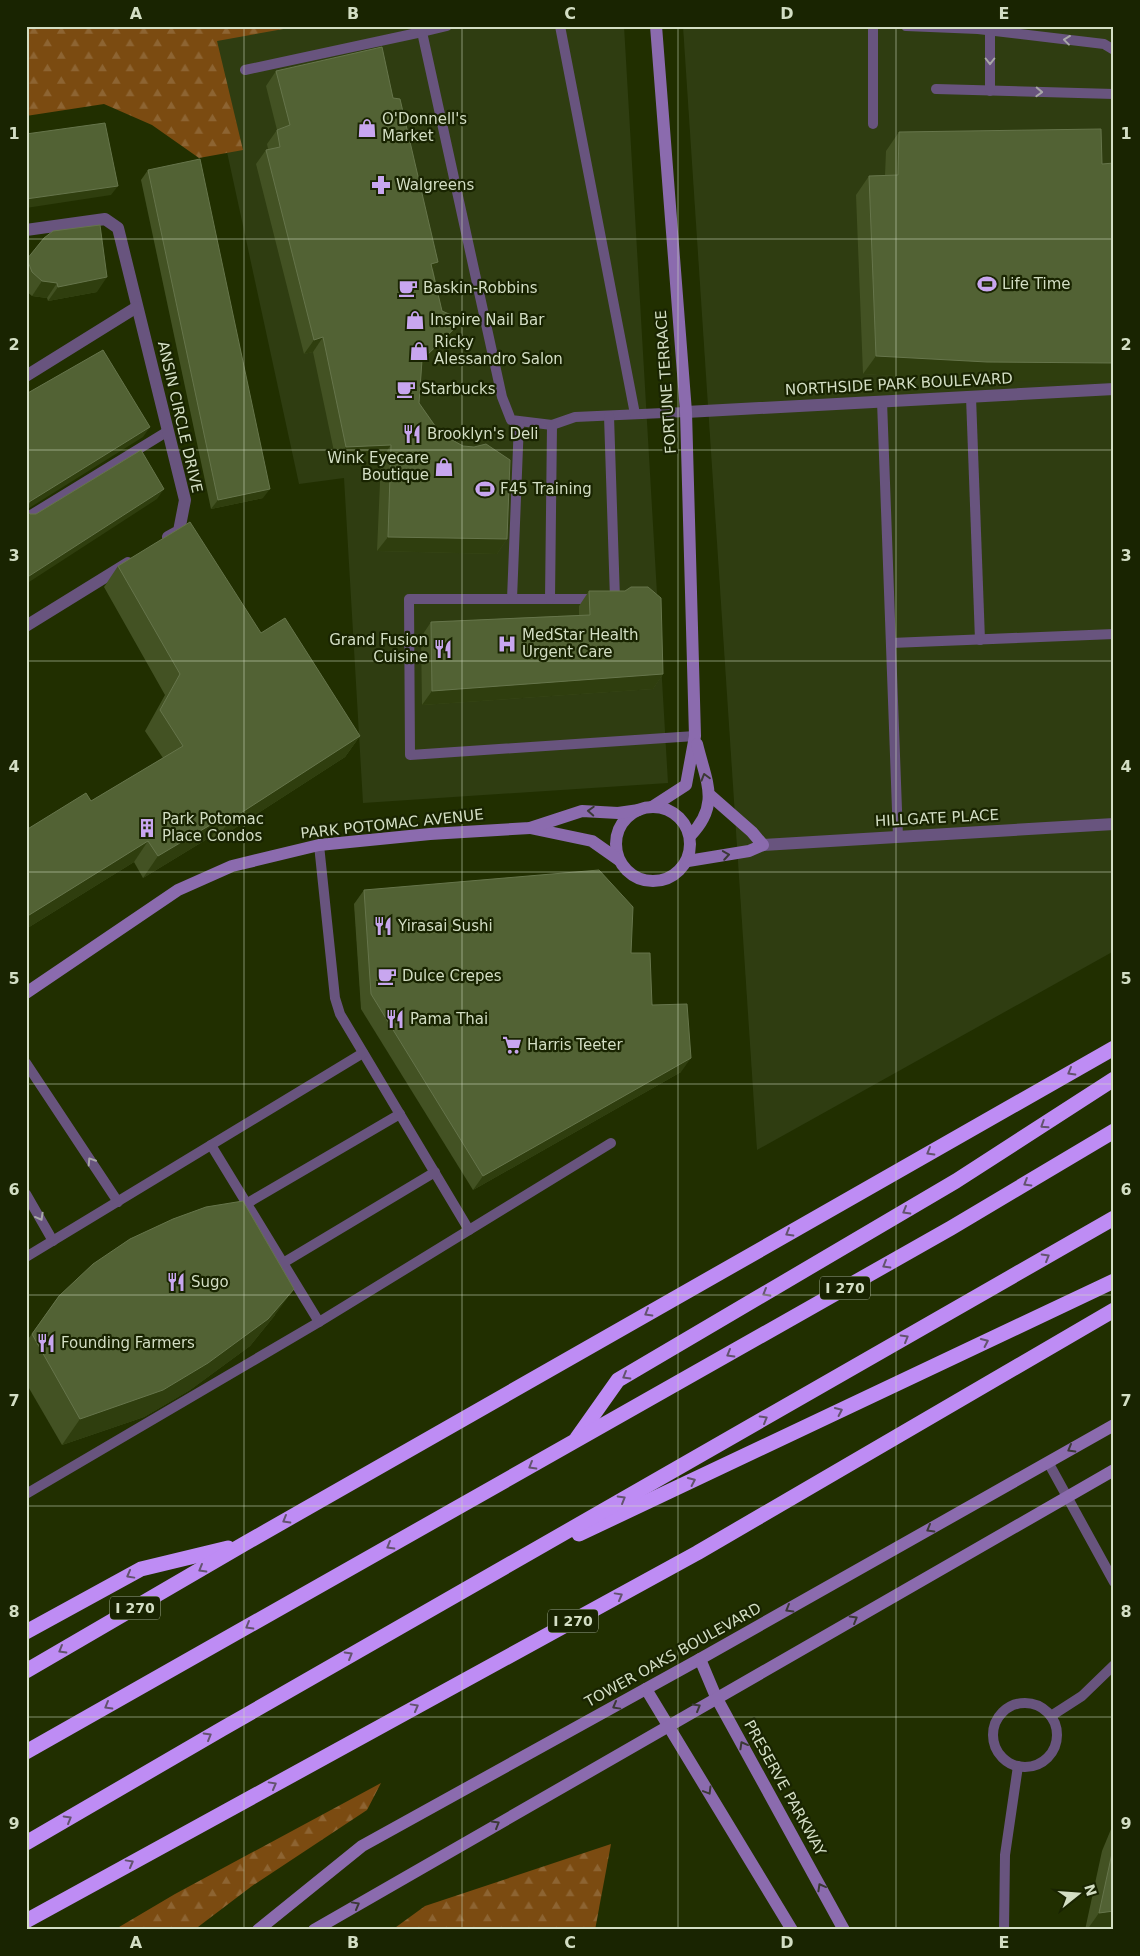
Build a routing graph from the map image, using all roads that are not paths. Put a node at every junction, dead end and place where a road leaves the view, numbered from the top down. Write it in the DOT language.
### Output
graph roads {
  1 [pos="448,26"];
  2 [pos="560,26"];
  3 [pos="656,26"];
  4 [pos="873,26"];
  5 [pos="906,26"];
  6 [pos="990,31"];
  7 [pos="422,32"];
  8 [pos="1114,50"];
  9 [pos="245,70"];
  10 [pos="936,89"];
  11 [pos="990,91"];
  12 [pos="1114,94"];
  13 [pos="874,124"];
  14 [pos="26,230"];
  15 [pos="138,308"];
  16 [pos="26,376"];
  17 [pos="1114,389"];
  18 [pos="971,397"];
  19 [pos="882,401"];
  20 [pos="686,412"];
  21 [pos="635,414"];
  22 [pos="609,416"];
  23 [pos="519,422"];
  24 [pos="552,425"];
  25 [pos="168,431"];
  26 [pos="26,518"];
  27 [pos="155,545"];
  28 [pos="139,556"];
  29 [pos="512,598"];
  30 [pos="550,599"];
  31 [pos="26,626"];
  32 [pos="1114,634"];
  33 [pos="980,640"];
  34 [pos="891,644"];
  35 [pos="695,736"];
  36 [pos="711,796"];
  37 [pos="645,808"];
  38 [pos="1114,824"];
  39 [pos="530,828"];
  40 [pos="690,836"];
  41 [pos="898,837"];
  42 [pos="319,845"];
  43 [pos="763,845"];
  44 [pos="620,860"];
  45 [pos="688,861"];
  46 [pos="26,992"];
  47 [pos="1114,1048"];
  48 [pos="363,1053"];
  49 [pos="26,1063"];
  50 [pos="1114,1079"];
  51 [pos="400,1114"];
  52 [pos="1114,1131"];
  53 [pos="611,1143"];
  54 [pos="211,1145"];
  55 [pos="435,1172"];
  56 [pos="26,1194"];
  57 [pos="118,1202"];
  58 [pos="246,1204"];
  59 [pos="1114,1218"];
  60 [pos="469,1230"];
  61 [pos="53,1241"];
  62 [pos="26,1257"];
  63 [pos="283,1264"];
  64 [pos="1114,1281"];
  65 [pos="1114,1310"];
  66 [pos="319,1322"];
  67 [pos="1114,1425"];
  68 [pos="574,1442"];
  69 [pos="1048,1462"];
  70 [pos="1114,1470"];
  71 [pos="26,1494"];
  72 [pos="1067,1497"];
  73 [pos="244,1544"];
  74 [pos="1114,1582"];
  75 [pos="474,1584"];
  76 [pos="26,1632"];
  77 [pos="700,1659"];
  78 [pos="1114,1665"];
  79 [pos="26,1671"];
  80 [pos="646,1689"];
  81 [pos="716,1697"];
  82 [pos="1051,1716"];
  83 [pos="668,1725"];
  84 [pos="26,1752"];
  85 [pos="1018,1766"];
  86 [pos="26,1843"];
  87 [pos="98,1881"];
  88 [pos="26,1921"];
  89 [pos="26,1929"];
  90 [pos="258,1930"];
  91 [pos="314,1930"];
  92 [pos="792,1930"];
  93 [pos="844,1930"];
  94 [pos="1004,1930"];
  1 -- 7 [label="lane"];
  2 -- 21 [label="lane"];
  3 -- 20 [label="street, FORTUNE TERRACE"];
  4 -- 13 [label="lane"];
  5 -- 6 [label="lane"];
  8 -- 6 [label="lane, one-way"];
  6 -- 11 [label="lane, one-way"];
  7 -- 9 [label="lane"];
  7 -- 23 [label="lane"];
  10 -- 11 [label="lane"];
  11 -- 12 [label="lane, one-way"];
  14 -- 15 [label="street, ANSIN CIRCLE DRIVE"];
  15 -- 16 [label="street"];
  15 -- 25 [label="street, ANSIN CIRCLE DRIVE"];
  17 -- 18 [label="street, NORTHSIDE PARK BOULEVARD"];
  18 -- 19 [label="street, NORTHSIDE PARK BOULEVARD"];
  18 -- 33 [label="lane"];
  19 -- 20 [label="street, NORTHSIDE PARK BOULEVARD"];
  19 -- 34 [label="lane"];
  20 -- 21 [label="lane"];
  20 -- 35 [label="street, FORTUNE TERRACE"];
  21 -- 22 [label="lane"];
  22 -- 24 [label="lane"];
  22 -- 30 [label="lane"];
  23 -- 24 [label="lane"];
  23 -- 29 [label="lane"];
  24 -- 30 [label="lane"];
  25 -- 26 [label="lane"];
  25 -- 27 [label="street, ANSIN CIRCLE DRIVE"];
  28 -- 31 [label="street"];
  29 -- 30 [label="lane"];
  29 -- 35 [label="lane"];
  32 -- 33 [label="lane"];
  33 -- 34 [label="lane"];
  34 -- 41 [label="lane"];
  36 -- 35 [label="street, FORTUNE TERRACE, one-way"];
  35 -- 37 [label="street, FORTUNE TERRACE"];
  36 -- 40 [label="street"];
  36 -- 43 [label="street"];
  37 -- 39 [label="street, one-way"];
  37 -- 40 [label="street"];
  37 -- 44 [label="street"];
  38 -- 41 [label="street, HILLGATE PLACE"];
  39 -- 42 [label="street, PARK POTOMAC AVENUE"];
  39 -- 44 [label="street"];
  40 -- 45 [label="street"];
  41 -- 43 [label="street, HILLGATE PLACE"];
  42 -- 46 [label="street, PARK POTOMAC AVENUE"];
  42 -- 48 [label="lane"];
  45 -- 43 [label="street, one-way"];
  44 -- 45 [label="street"];
  47 -- 73 [label="highway, I 270, one-way"];
  48 -- 51 [label="lane"];
  48 -- 54 [label="lane"];
  57 -- 49 [label="lane, one-way"];
  50 -- 68 [label="highway, one-way"];
  51 -- 55 [label="lane"];
  51 -- 58 [label="lane"];
  52 -- 68 [label="highway, I 270, one-way"];
  53 -- 60 [label="lane"];
  54 -- 57 [label="lane"];
  54 -- 58 [label="lane"];
  55 -- 60 [label="lane"];
  55 -- 63 [label="lane"];
  56 -- 61 [label="lane, one-way"];
  57 -- 61 [label="lane"];
  58 -- 63 [label="lane"];
  75 -- 59 [label="highway, one-way"];
  60 -- 66 [label="lane"];
  61 -- 62 [label="lane"];
  63 -- 66 [label="lane"];
  75 -- 64 [label="highway, one-way"];
  87 -- 65 [label="highway, I 270, one-way"];
  66 -- 71 [label="lane"];
  67 -- 69 [label="street, TOWER OAKS BOULEVARD, one-way"];
  68 -- 84 [label="highway, I 270, one-way"];
  69 -- 72 [label="lane"];
  69 -- 77 [label="street, TOWER OAKS BOULEVARD, one-way"];
  70 -- 72 [label="street"];
  72 -- 74 [label="lane"];
  81 -- 72 [label="street, one-way"];
  73 -- 76 [label="highway, one-way"];
  73 -- 79 [label="highway, I 270, one-way"];
  86 -- 75 [label="highway, one-way"];
  77 -- 80 [label="street, TOWER OAKS BOULEVARD"];
  77 -- 81 [label="street, PRESERVE PARKWAY"];
  78 -- 82 [label="lane"];
  80 -- 83 [label="street"];
  80 -- 90 [label="street, TOWER OAKS BOULEVARD, one-way"];
  83 -- 81 [label="street, one-way"];
  93 -- 81 [label="street, PRESERVE PARKWAY, one-way"];
  82 -- 85 [label="lane"];
  82 -- 85 [label="lane"];
  91 -- 83 [label="street, one-way"];
  83 -- 92 [label="street, one-way"];
  85 -- 94 [label="lane"];
  87 -- 88 [label="highway, I 270"];
  87 -- 89 [label="highway"];
}
